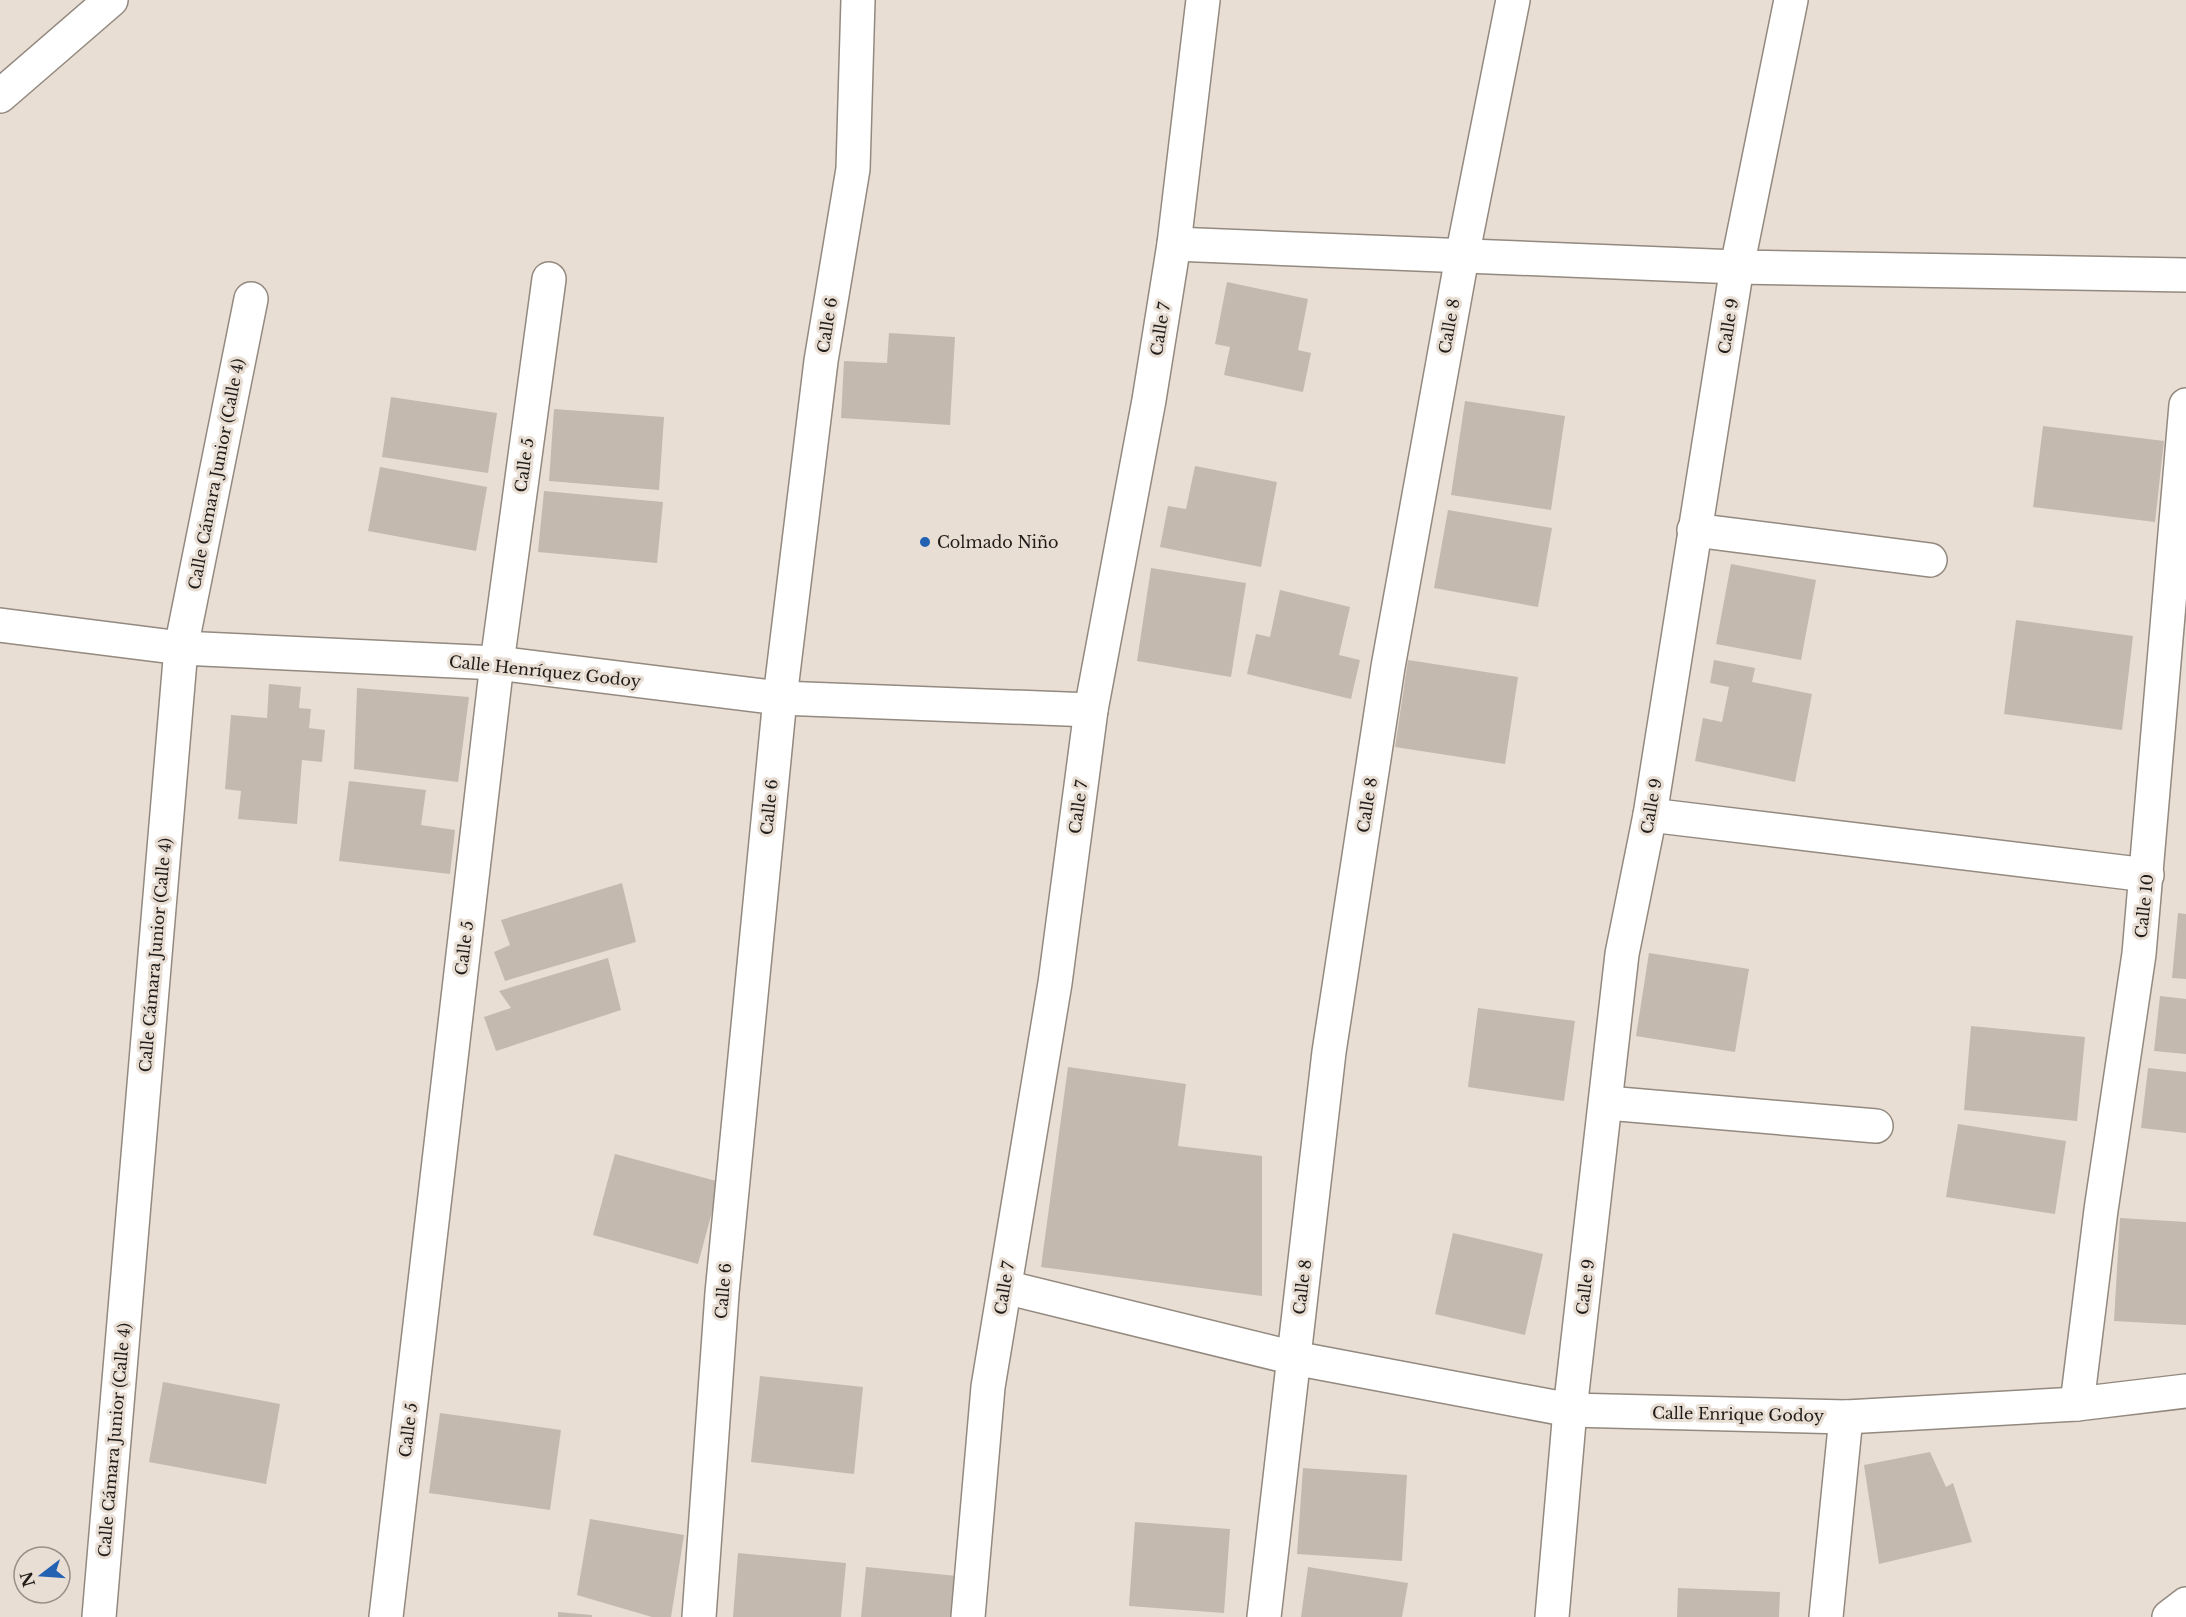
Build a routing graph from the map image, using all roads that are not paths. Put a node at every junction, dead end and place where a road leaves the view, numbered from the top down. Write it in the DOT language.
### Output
graph roads {
  1 [pos="858,0"];
  2 [pos="1203,0"];
  3 [pos="1514,0"];
  4 [pos="1791,0"];
  5 [pos="97,4"];
  6 [pos="0,96"];
  7 [pos="1174,244"];
  8 [pos="1462,257"];
  9 [pos="1737,267"];
  10 [pos="2186,275"];
  11 [pos="549,279"];
  12 [pos="251,299"];
  13 [pos="2186,405"];
  14 [pos="1694,530"];
  15 [pos="1930,560"];
  16 [pos="0,625"];
  17 [pos="181,648"];
  18 [pos="497,663"];
  19 [pos="780,698"];
  20 [pos="1091,710"];
  21 [pos="1650,815"];
  22 [pos="2147,875"];
  23 [pos="1607,1103"];
  24 [pos="1876,1126"];
  25 [pos="1005,1287"];
  26 [pos="1294,1358"];
  27 [pos="2186,1391"];
  28 [pos="2077,1404"];
  29 [pos="1570,1410"];
  30 [pos="1846,1417"];
  31 [pos="2186,1604"];
  32 [pos="99,1617"];
  33 [pos="386,1617"];
  34 [pos="699,1617"];
  35 [pos="968,1617"];
  36 [pos="1264,1617"];
  37 [pos="1552,1617"];
  38 [pos="1826,1617"];
  39 [pos="2169,1617"];
  1 -- 19 [label="street, Calle 6"];
  2 -- 7 [label="street, Calle 7"];
  3 -- 8 [label="street, Calle 8"];
  4 -- 9 [label="street, Calle 9"];
  5 -- 6 [label="street"];
  7 -- 8 [label="street"];
  7 -- 20 [label="street, Calle 7"];
  8 -- 9 [label="street"];
  8 -- 26 [label="street, Calle 8"];
  9 -- 10 [label="street"];
  9 -- 14 [label="street, Calle 9"];
  11 -- 18 [label="street, Calle 5"];
  12 -- 17 [label="street, Calle Cámara Junior (Calle 4)"];
  13 -- 22 [label="street, Calle 10"];
  14 -- 15 [label="street"];
  14 -- 21 [label="street, Calle 9"];
  16 -- 17 [label="street, Calle Henríquez Godoy"];
  17 -- 18 [label="street, Calle Henríquez Godoy"];
  17 -- 32 [label="street, Calle Cámara Junior (Calle 4)"];
  18 -- 19 [label="street, Calle Henríquez Godoy"];
  18 -- 33 [label="street, Calle 5"];
  19 -- 20 [label="street, Calle Henríquez Godoy"];
  19 -- 34 [label="street, Calle 6"];
  20 -- 25 [label="street, Calle 7"];
  21 -- 22 [label="street"];
  21 -- 23 [label="street, Calle 9"];
  22 -- 28 [label="street, Calle 10"];
  23 -- 24 [label="street"];
  23 -- 29 [label="street, Calle 9"];
  25 -- 26 [label="street, Calle Enrique Godoy"];
  25 -- 35 [label="street, Calle 7"];
  26 -- 29 [label="street, Calle Enrique Godoy"];
  26 -- 36 [label="street, Calle 8"];
  27 -- 28 [label="street, Calle Enrique Godoy"];
  28 -- 30 [label="street, Calle Enrique Godoy"];
  29 -- 30 [label="street, Calle Enrique Godoy"];
  29 -- 37 [label="street, Calle 9"];
  30 -- 38 [label="street"];
  31 -- 39 [label="street"];
}
